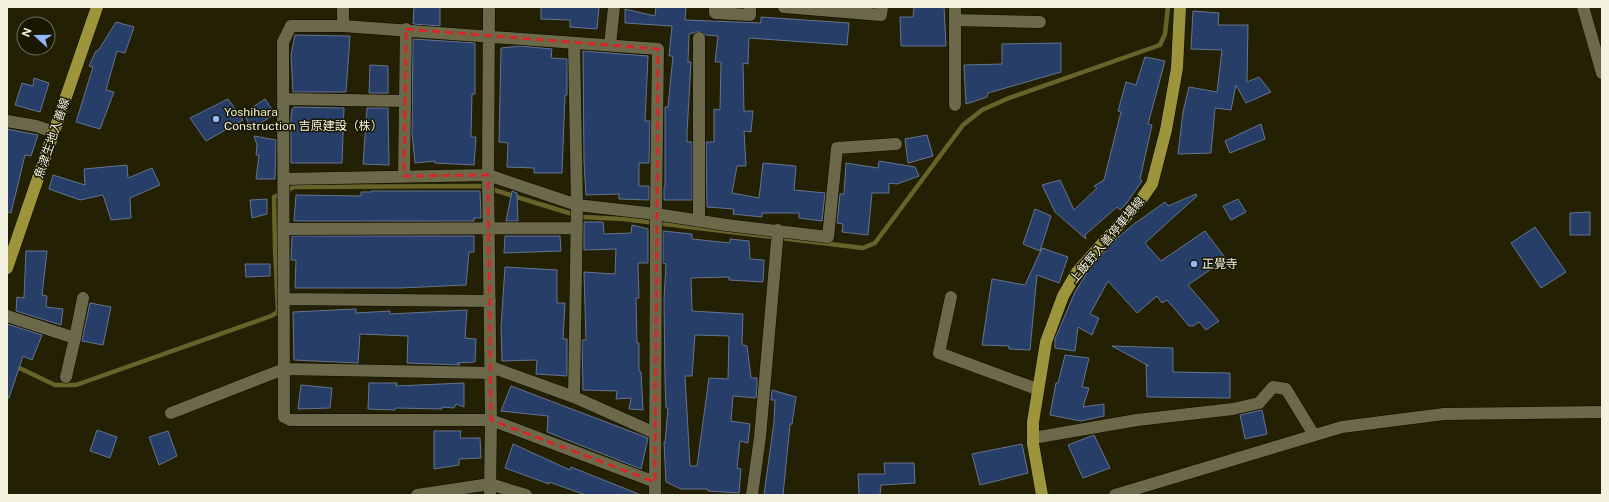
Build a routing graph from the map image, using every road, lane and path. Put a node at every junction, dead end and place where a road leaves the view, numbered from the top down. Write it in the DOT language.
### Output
graph roads {
  1 [pos="97,7"];
  2 [pos="343,7"];
  3 [pos="489,7"];
  4 [pos="614,7"];
  5 [pos="715,7"];
  6 [pos="750,7"];
  7 [pos="784,7"];
  8 [pos="882,7"];
  9 [pos="955,7"];
  10 [pos="1180,7"];
  11 [pos="1583,7"];
  12 [pos="955,20"];
  13 [pos="1040,22"];
  14 [pos="343,26"];
  15 [pos="406,29"];
  16 [pos="489,36"];
  17 [pos="699,38"];
  18 [pos="574,43"];
  19 [pos="610,45"];
  20 [pos="1602,73"];
  21 [pos="284,99"];
  22 [pos="405,101"];
  23 [pos="955,105"];
  24 [pos="7,121"];
  25 [pos="54,132"];
  26 [pos="896,144"];
  27 [pos="488,175"];
  28 [pos="404,176"];
  29 [pos="284,179"];
  30 [pos="576,205"];
  31 [pos="656,214"];
  32 [pos="699,221"];
  33 [pos="489,227"];
  34 [pos="576,228"];
  35 [pos="284,229"];
  36 [pos="778,230"];
  37 [pos="7,268"];
  38 [pos="950,297"];
  39 [pos="83,298"];
  40 [pos="284,299"];
  41 [pos="490,301"];
  42 [pos="7,316"];
  43 [pos="75,338"];
  44 [pos="284,369"];
  45 [pos="491,370"];
  46 [pos="66,377"];
  47 [pos="1038,389"];
  48 [pos="574,397"];
  49 [pos="1602,412"];
  50 [pos="171,413"];
  51 [pos="491,420"];
  52 [pos="656,433"];
  53 [pos="1314,436"];
  54 [pos="1033,438"];
  55 [pos="655,482"];
  56 [pos="490,490"];
  57 [pos="417,495"];
  58 [pos="526,495"];
  59 [pos="655,495"];
  60 [pos="752,495"];
  61 [pos="1042,495"];
  62 [pos="1115,495"];
  1 -- 25 [label="main road, 魚津生地入善線"];
  2 -- 14 [label="street"];
  3 -- 16 [label="street"];
  4 -- 19 [label="street"];
  5 -- 6 [label="street"];
  7 -- 8 [label="street"];
  9 -- 12 [label="street"];
  10 -- 47 [label="main road, 上飯野入善停車場線"];
  11 -- 20 [label="street"];
  12 -- 13 [label="street"];
  12 -- 23 [label="street"];
  14 -- 15 [label="street"];
  14 -- 21 [label="street"];
  15 -- 16 [label="street"];
  15 -- 22 [label="street"];
  16 -- 18 [label="street"];
  16 -- 27 [label="street"];
  17 -- 32 [label="street"];
  18 -- 19 [label="street"];
  18 -- 30 [label="street"];
  19 -- 31 [label="street"];
  21 -- 22 [label="street"];
  21 -- 29 [label="street"];
  22 -- 28 [label="street"];
  24 -- 25 [label="street"];
  25 -- 37 [label="main road, 魚津生地入善線"];
  26 -- 36 [label="street"];
  27 -- 28 [label="street"];
  27 -- 30 [label="street"];
  27 -- 33 [label="street"];
  28 -- 29 [label="street"];
  29 -- 35 [label="street"];
  30 -- 31 [label="street"];
  30 -- 34 [label="street"];
  31 -- 32 [label="street"];
  31 -- 52 [label="street"];
  32 -- 36 [label="street"];
  33 -- 34 [label="street"];
  33 -- 35 [label="street"];
  33 -- 41 [label="street"];
  34 -- 48 [label="street"];
  35 -- 40 [label="street"];
  36 -- 60 [label="street"];
  38 -- 47 [label="street"];
  39 -- 43 [label="street"];
  40 -- 41 [label="street"];
  40 -- 44 [label="street"];
  41 -- 45 [label="street"];
  42 -- 43 [label="street"];
  43 -- 46 [label="street"];
  44 -- 45 [label="street"];
  44 -- 50 [label="street"];
  44 -- 51 [label="street"];
  45 -- 48 [label="street"];
  45 -- 51 [label="street"];
  47 -- 54 [label="main road, 上飯野入善停車場線"];
  48 -- 52 [label="street"];
  49 -- 53 [label="street"];
  51 -- 55 [label="street"];
  51 -- 56 [label="street"];
  52 -- 55 [label="street"];
  53 -- 54 [label="street"];
  53 -- 62 [label="street"];
  54 -- 61 [label="main road, 上飯野入善停車場線"];
  55 -- 59 [label="street"];
  56 -- 57 [label="street"];
  56 -- 58 [label="street"];
}
